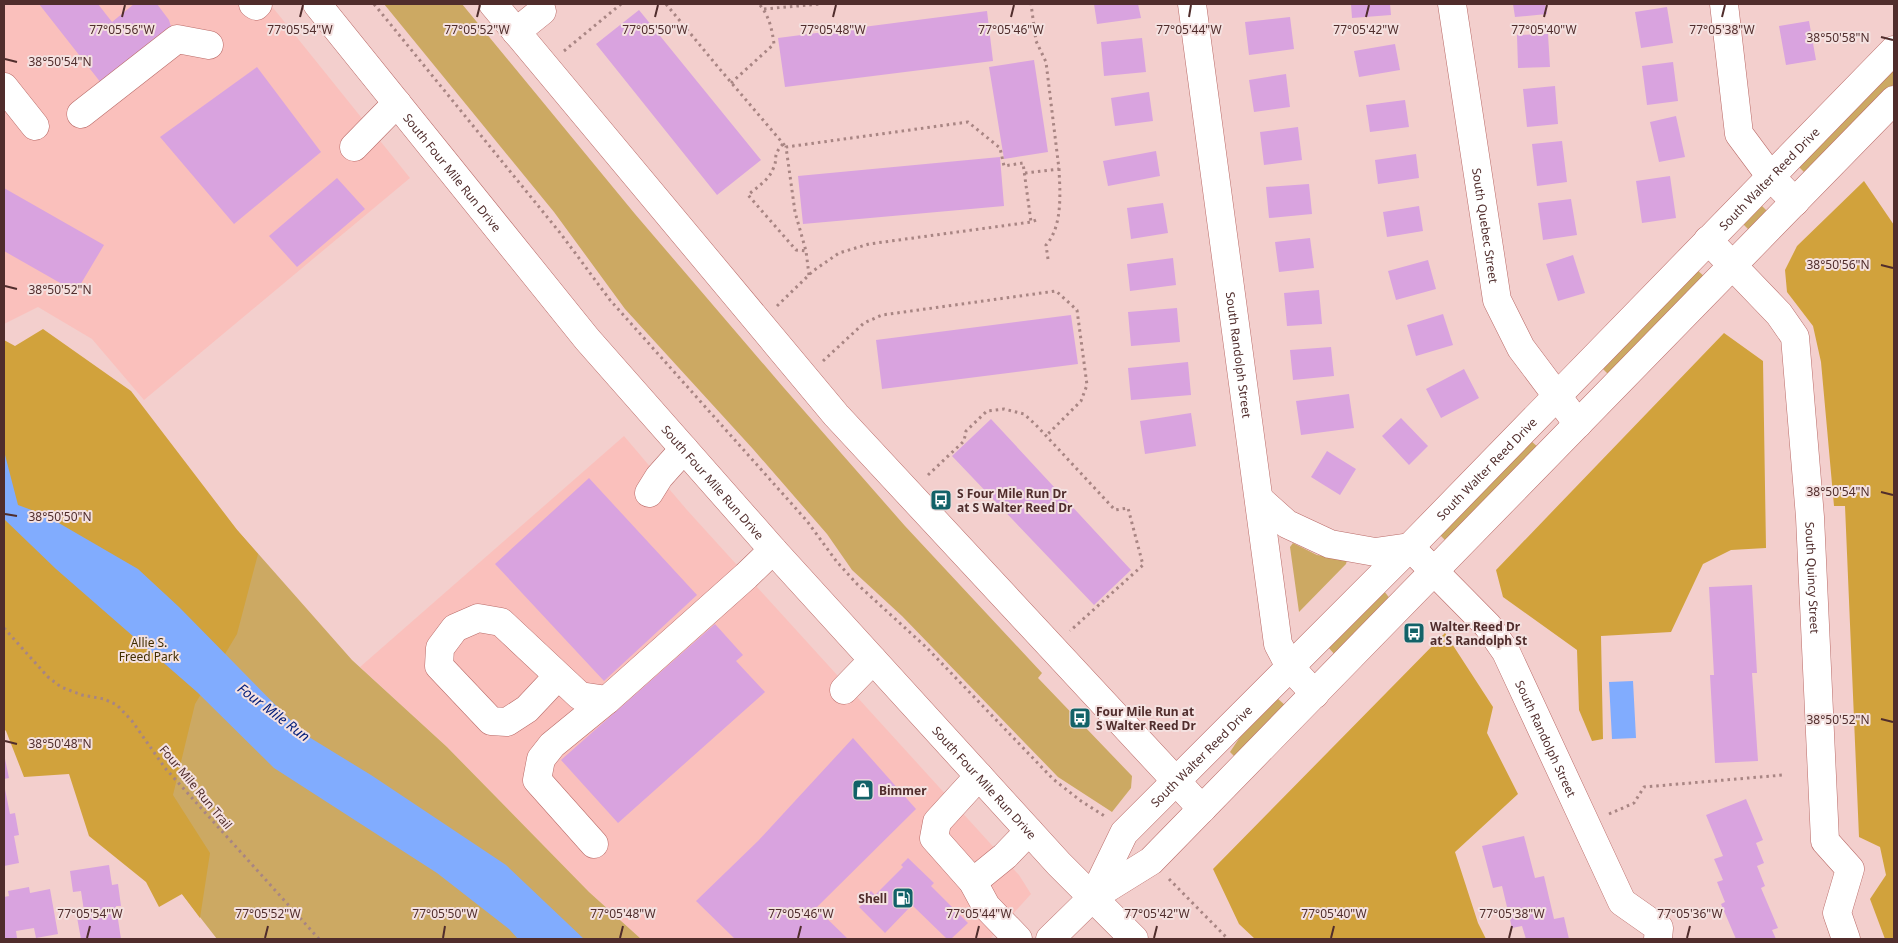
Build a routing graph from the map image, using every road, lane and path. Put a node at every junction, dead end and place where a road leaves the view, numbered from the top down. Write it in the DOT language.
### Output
graph roads {
  1 [pos="253,4"];
  2 [pos="258,4"];
  3 [pos="317,4"];
  4 [pos="374,4"];
  5 [pos="493,4"];
  6 [pos="621,4"];
  7 [pos="666,4"];
  8 [pos="759,4"];
  9 [pos="820,4"];
  10 [pos="1032,4"];
  11 [pos="1192,4"];
  12 [pos="1452,4"];
  13 [pos="1724,4"];
  14 [pos="764,9"];
  15 [pos="542,11"];
  16 [pos="516,32"];
  17 [pos="209,45"];
  18 [pos="1894,50"];
  19 [pos="564,51"];
  20 [pos="731,83"];
  21 [pos="4,86"];
  22 [pos="1894,100"];
  23 [pos="397,103"];
  24 [pos="81,114"];
  25 [pos="35,126"];
  26 [pos="783,144"];
  27 [pos="354,147"];
  28 [pos="786,147"];
  29 [pos="1059,169"];
  30 [pos="1024,173"];
  31 [pos="1771,177"];
  32 [pos="1795,202"];
  33 [pos="1039,219"];
  34 [pos="1031,222"];
  35 [pos="1708,240"];
  36 [pos="806,251"];
  37 [pos="1048,259"];
  38 [pos="1732,266"];
  39 [pos="809,275"];
  40 [pos="777,307"];
  41 [pos="823,360"];
  42 [pos="1556,395"];
  43 [pos="1578,424"];
  44 [pos="1046,436"];
  45 [pos="684,449"];
  46 [pos="928,475"];
  47 [pos="649,492"];
  48 [pos="1259,499"];
  49 [pos="1410,547"];
  50 [pos="773,550"];
  51 [pos="1434,572"];
  52 [pos="4,628"];
  53 [pos="1070,631"];
  54 [pos="873,660"];
  55 [pos="1290,667"];
  56 [pos="558,676"];
  57 [pos="844,690"];
  58 [pos="1315,694"];
  59 [pos="607,700"];
  60 [pos="1783,775"];
  61 [pos="979,776"];
  62 [pos="1175,781"];
  63 [pos="1202,809"];
  64 [pos="1604,816"];
  65 [pos="1108,818"];
  66 [pos="1029,831"];
  67 [pos="594,844"];
  68 [pos="973,882"];
  69 [pos="1174,884"];
  70 [pos="1094,897"];
  71 [pos="319,939"];
  72 [pos="1018,939"];
  73 [pos="1050,939"];
  74 [pos="1134,939"];
  75 [pos="1228,939"];
  76 [pos="1658,939"];
  77 [pos="1846,939"];
  1 -- 2 [label="street"];
  3 -- 23 [label="street, South Four Mile Run Drive"];
  4 -- 65 [label="path"];
  5 -- 16 [label="street"];
  6 -- 19 [label="path"];
  7 -- 20 [label="path"];
  8 -- 14 [label="path"];
  9 -- 14 [label="path"];
  10 -- 29 [label="path"];
  11 -- 48 [label="street, South Randolph Street"];
  12 -- 42 [label="street, South Quebec Street"];
  13 -- 31 [label="street"];
  14 -- 20 [label="path"];
  15 -- 16 [label="street"];
  16 -- 62 [label="street"];
  17 -- 24 [label="street"];
  18 -- 31 [label="street, South Walter Reed Drive"];
  20 -- 26 [label="path"];
  21 -- 25 [label="street"];
  22 -- 32 [label="street, South Walter Reed Drive"];
  23 -- 27 [label="street"];
  23 -- 45 [label="street, South Four Mile Run Drive"];
  26 -- 28 [label="path"];
  26 -- 36 [label="path"];
  28 -- 30 [label="path"];
  28 -- 36 [label="path"];
  29 -- 30 [label="path"];
  29 -- 37 [label="path"];
  30 -- 34 [label="path"];
  31 -- 32 [label="street"];
  31 -- 35 [label="street, South Walter Reed Drive"];
  32 -- 38 [label="street, South Walter Reed Drive"];
  33 -- 34 [label="path"];
  34 -- 39 [label="path"];
  35 -- 38 [label="street, South Quincy Street"];
  35 -- 42 [label="street, South Walter Reed Drive"];
  36 -- 39 [label="path"];
  38 -- 43 [label="street, South Walter Reed Drive"];
  38 -- 77 [label="street, South Quincy Street"];
  39 -- 40 [label="path"];
  41 -- 44 [label="path"];
  42 -- 43 [label="street, South Quebec Street"];
  42 -- 49 [label="street, South Walter Reed Drive"];
  43 -- 51 [label="street, South Walter Reed Drive"];
  44 -- 46 [label="path"];
  44 -- 53 [label="path"];
  45 -- 47 [label="street"];
  45 -- 50 [label="street, South Four Mile Run Drive"];
  48 -- 49 [label="street"];
  48 -- 55 [label="street, South Randolph Street"];
  49 -- 51 [label="street, South Randolph Street"];
  49 -- 55 [label="street, South Walter Reed Drive"];
  50 -- 54 [label="street, South Four Mile Run Drive"];
  50 -- 59 [label="street"];
  51 -- 58 [label="street, South Walter Reed Drive"];
  51 -- 76 [label="street, South Randolph Street"];
  52 -- 71 [label="path, Four Mile Run Trail"];
  54 -- 57 [label="street"];
  54 -- 61 [label="street, South Four Mile Run Drive"];
  55 -- 58 [label="street, South Randolph Street"];
  55 -- 62 [label="street, South Walter Reed Drive"];
  56 -- 59 [label="street"];
  58 -- 63 [label="street, South Walter Reed Drive"];
  59 -- 67 [label="street"];
  60 -- 64 [label="path"];
  61 -- 66 [label="street, South Four Mile Run Drive"];
  61 -- 68 [label="street"];
  62 -- 63 [label="street"];
  62 -- 70 [label="street, South Walter Reed Drive"];
  63 -- 70 [label="street, South Walter Reed Drive"];
  66 -- 68 [label="street"];
  66 -- 70 [label="street, South Four Mile Run Drive"];
  68 -- 72 [label="street"];
  69 -- 75 [label="path"];
  70 -- 73 [label="street, South Walter Reed Drive"];
  70 -- 74 [label="street, South Four Mile Run Drive"];
}
